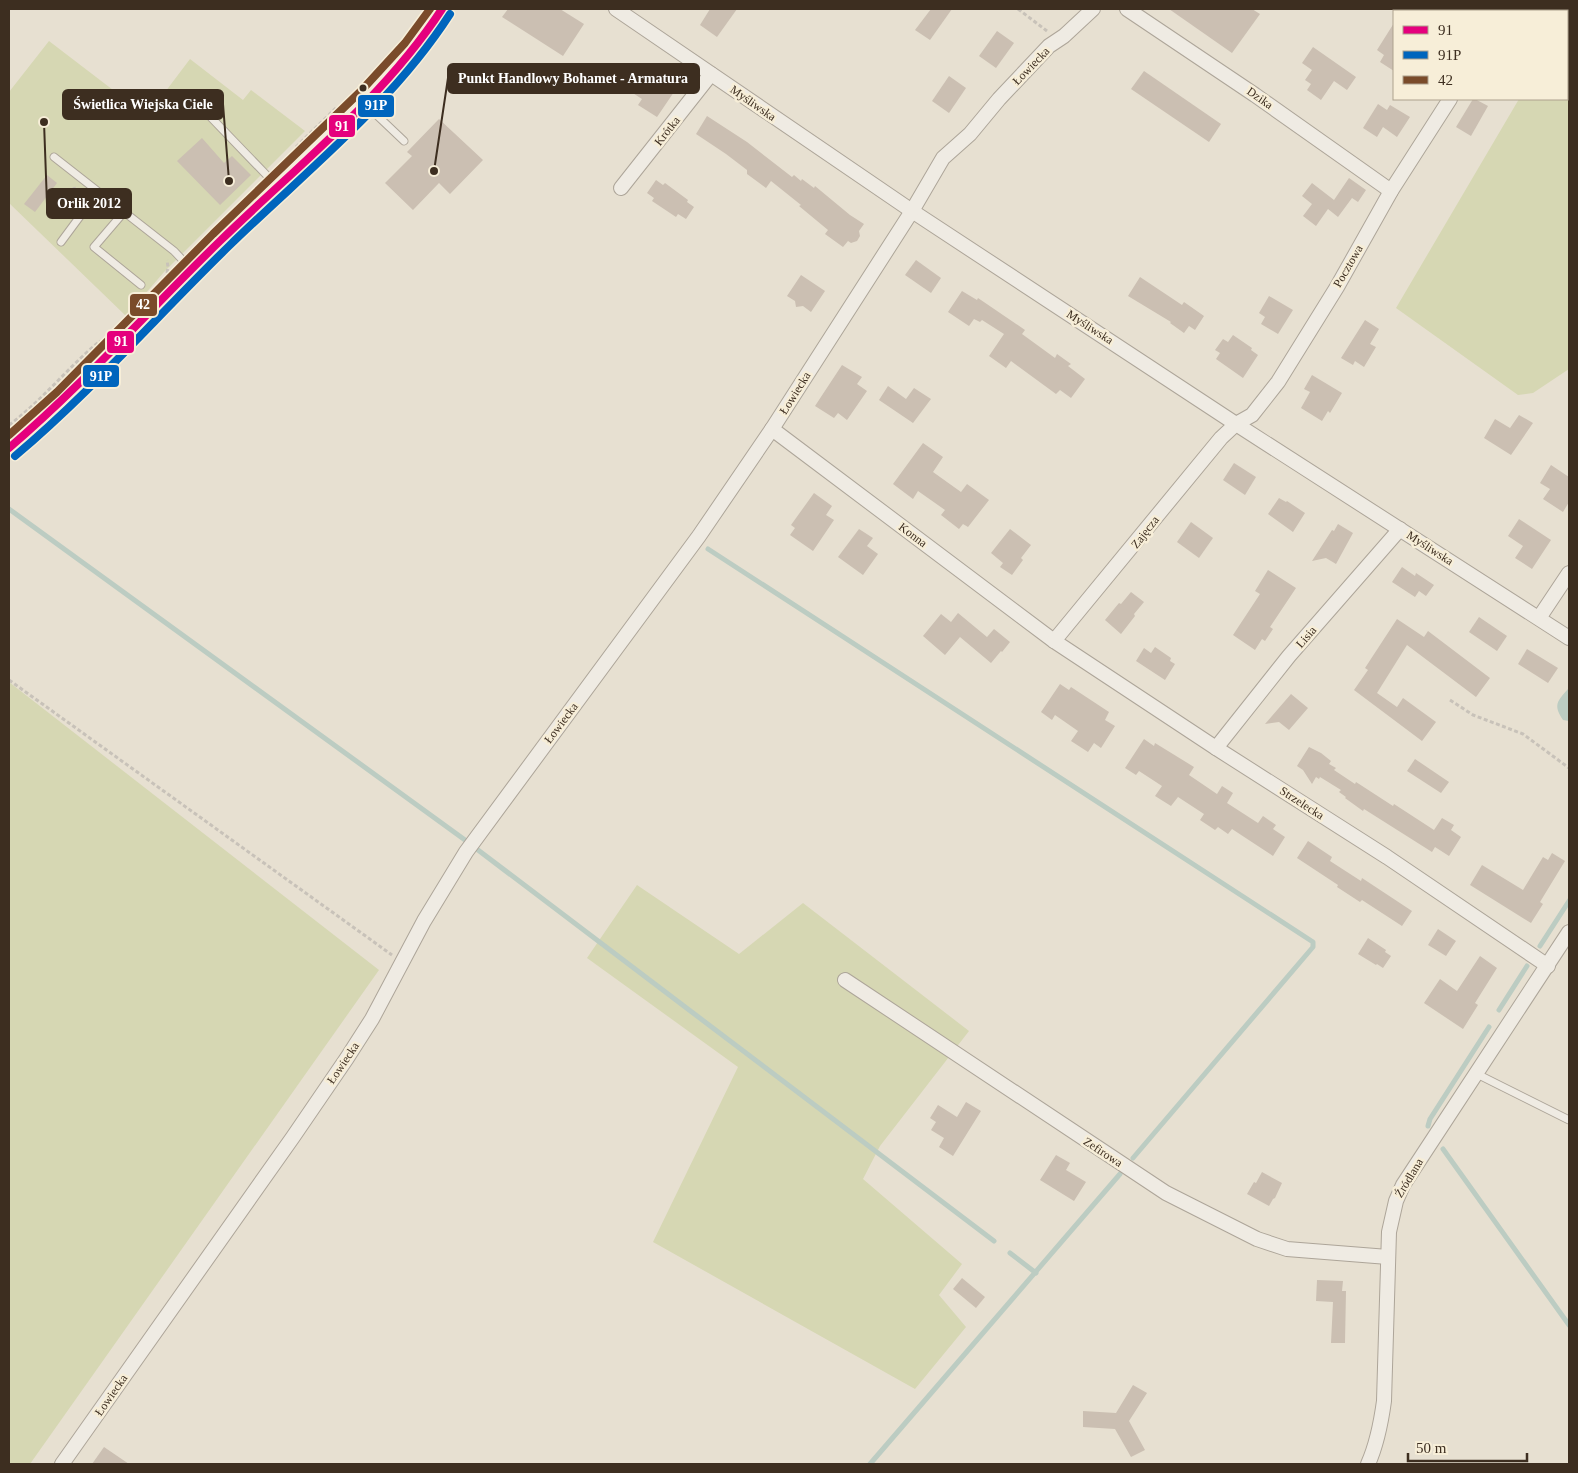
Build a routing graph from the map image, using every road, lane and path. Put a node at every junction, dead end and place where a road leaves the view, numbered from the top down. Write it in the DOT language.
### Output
graph roads {
  1 [pos="442,9"];
  2 [pos="616,9"];
  3 [pos="1018,9"];
  4 [pos="1093,9"];
  5 [pos="1127,9"];
  6 [pos="1049,46"];
  7 [pos="711,74"];
  8 [pos="1449,100"];
  9 [pos="364,103"];
  10 [pos="200,106"];
  11 [pos="404,141"];
  12 [pos="54,157"];
  13 [pos="71,183"];
  14 [pos="278,187"];
  15 [pos="621,188"];
  16 [pos="1391,190"];
  17 [pos="98,192"];
  18 [pos="124,212"];
  19 [pos="912,212"];
  20 [pos="80,216"];
  21 [pos="61,242"];
  22 [pos="192,269"];
  23 [pos="141,284"];
  24 [pos="1236,424"];
  25 [pos="772,429"];
  26 [pos="9,448"];
  27 [pos="1400,529"];
  28 [pos="1569,573"];
  29 [pos="1539,618"];
  30 [pos="1569,638"];
  31 [pos="1054,641"];
  32 [pos="9,680"];
  33 [pos="1450,700"];
  34 [pos="1216,748"];
  35 [pos="1569,768"];
  36 [pos="1569,932"];
  37 [pos="402,963"];
  38 [pos="1548,966"];
  39 [pos="845,980"];
  40 [pos="1477,1074"];
  41 [pos="1569,1120"];
  42 [pos="1388,1257"];
  43 [pos="62,1464"];
  44 [pos="1368,1464"];
  1 -- 9 [label="street"];
  2 -- 7 [label="street, Myśliwska"];
  3 -- 6 [label="path"];
  4 -- 6 [label="street, Łowiecka"];
  5 -- 16 [label="street, Dzika"];
  6 -- 19 [label="street, Łowiecka"];
  7 -- 15 [label="street, Krótka"];
  7 -- 19 [label="street, Myśliwska"];
  8 -- 16 [label="street, Pocztowa"];
  9 -- 11 [label="lane"];
  9 -- 14 [label="street"];
  10 -- 14 [label="lane"];
  12 -- 17 [label="lane"];
  13 -- 20 [label="path"];
  14 -- 22 [label="street"];
  16 -- 24 [label="street, Pocztowa"];
  17 -- 18 [label="lane"];
  17 -- 20 [label="lane"];
  18 -- 22 [label="lane"];
  18 -- 23 [label="lane"];
  19 -- 24 [label="street, Myśliwska"];
  19 -- 25 [label="street, Łowiecka"];
  20 -- 21 [label="lane"];
  22 -- 26 [label="street"];
  24 -- 27 [label="street, Myśliwska"];
  24 -- 31 [label="street, Zajęcza"];
  25 -- 31 [label="street, Konna"];
  25 -- 37 [label="street, Łowiecka"];
  27 -- 29 [label="street, Myśliwska"];
  27 -- 34 [label="street, Lisia"];
  28 -- 29 [label="street"];
  29 -- 30 [label="street, Myśliwska"];
  31 -- 34 [label="street, Strzelecka"];
  32 -- 37 [label="path"];
  33 -- 35 [label="path"];
  34 -- 38 [label="street, Strzelecka"];
  36 -- 38 [label="street, Źródlana"];
  37 -- 43 [label="street, Łowiecka"];
  38 -- 40 [label="street, Źródlana"];
  39 -- 42 [label="street, Zefirowa"];
  40 -- 41 [label="lane"];
  40 -- 42 [label="street, Źródlana"];
  42 -- 44 [label="street, Źródlana"];
}
